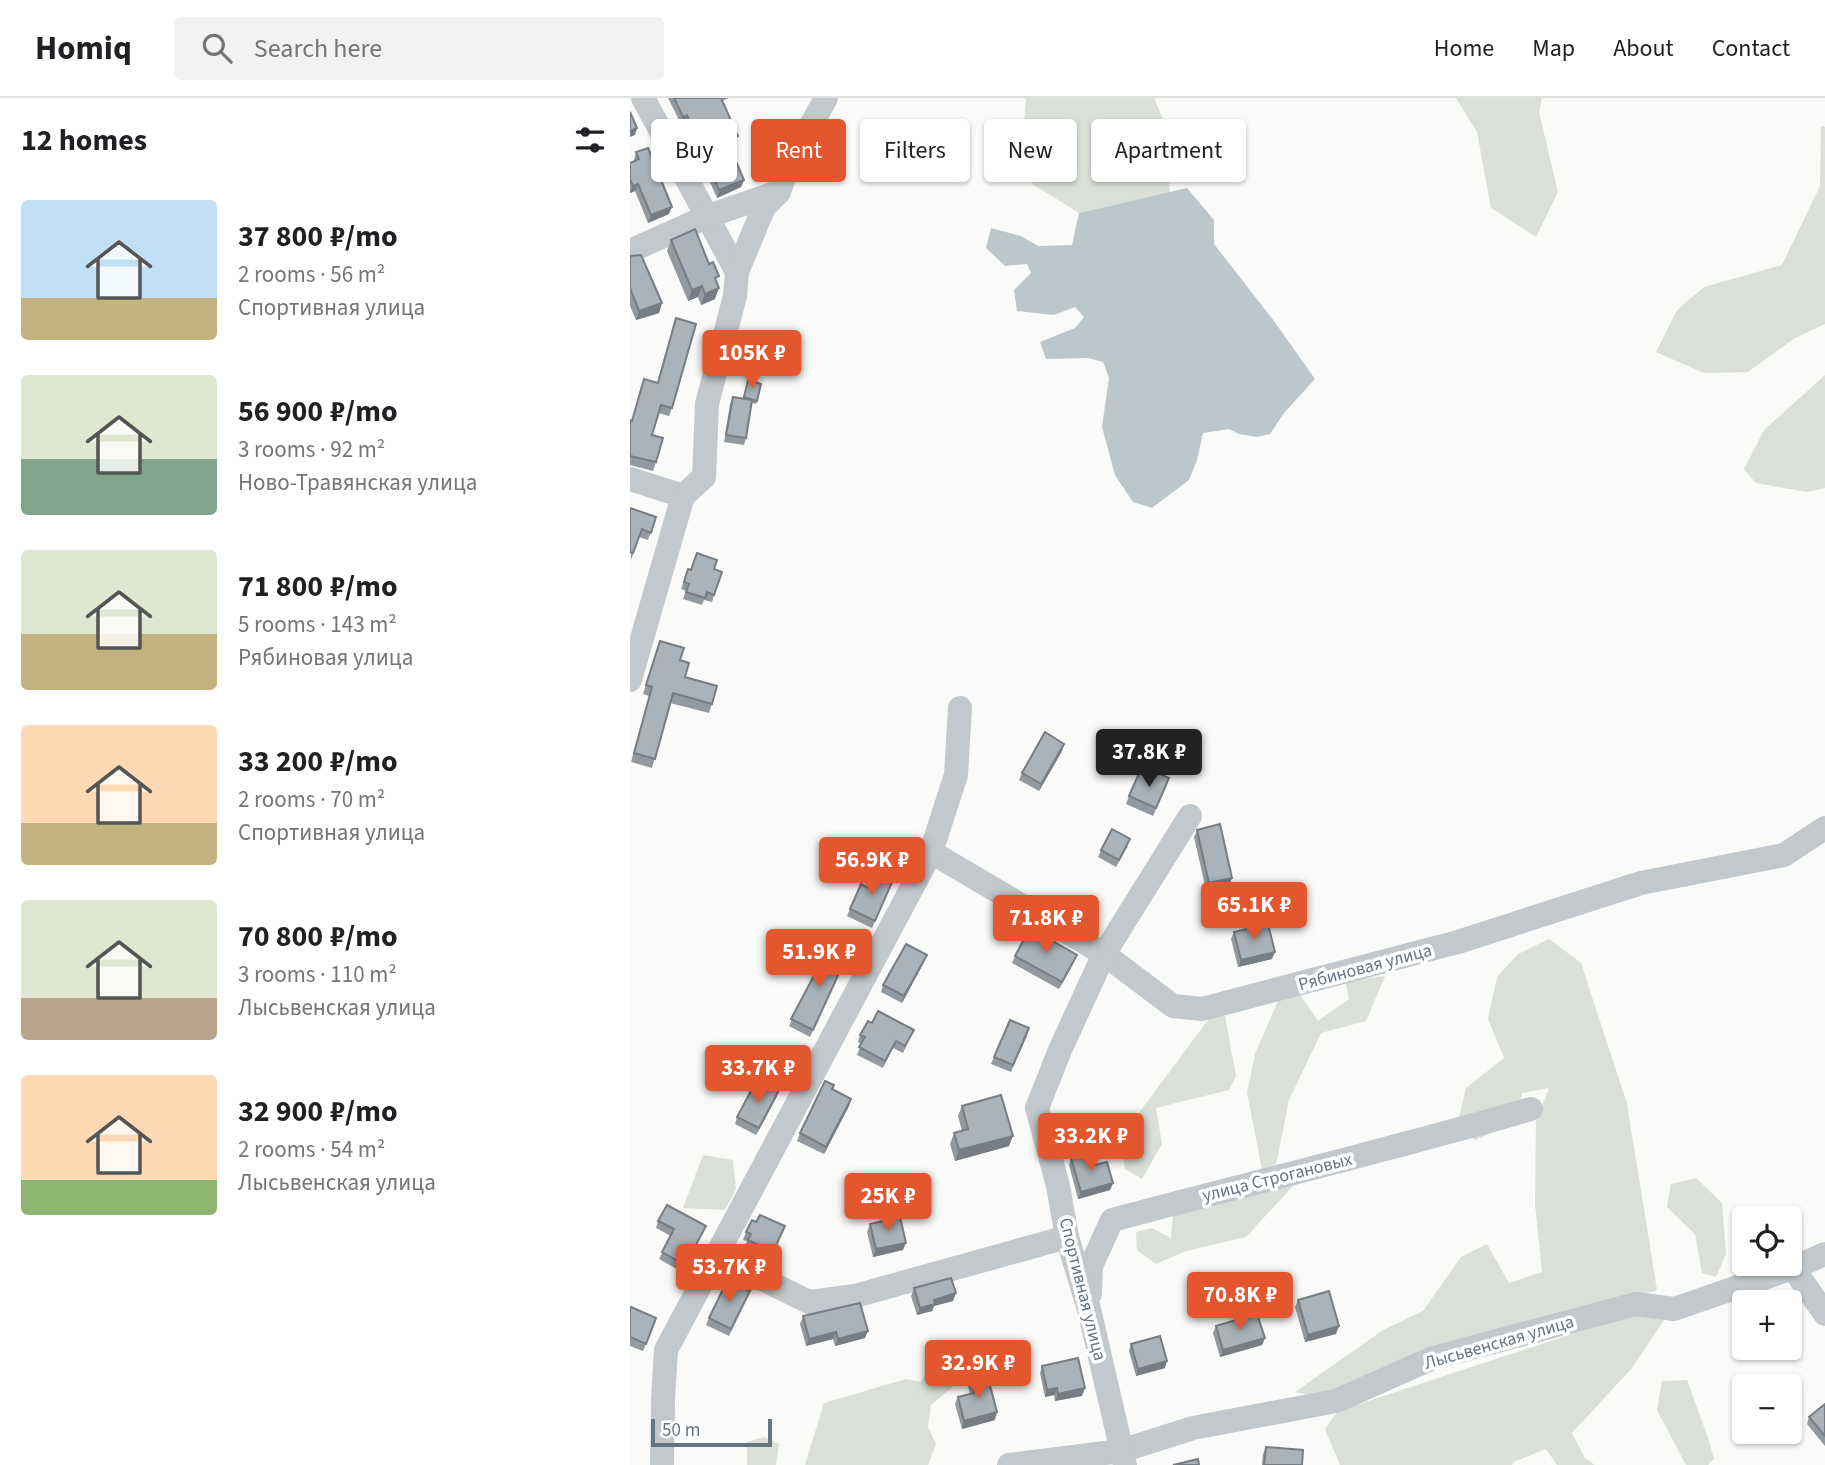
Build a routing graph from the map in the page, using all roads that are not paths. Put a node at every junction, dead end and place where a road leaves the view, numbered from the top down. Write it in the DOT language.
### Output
graph roads {
  1 [pos="643,98"];
  2 [pos="826,98"];
  3 [pos="779,192"];
  4 [pos="706,217"];
  5 [pos="630,251"];
  6 [pos="737,272"];
  7 [pos="630,479"];
  8 [pos="683,496"];
  9 [pos="630,680"];
  10 [pos="960,708"];
  11 [pos="1190,816"];
  12 [pos="1825,828"];
  13 [pos="931,852"];
  14 [pos="1104,954"];
  15 [pos="1531,1109"];
  16 [pos="1067,1237"];
  17 [pos="1825,1254"];
  18 [pos="716,1256"];
  19 [pos="1802,1264"];
  20 [pos="1769,1276"];
  21 [pos="1799,1276"];
  22 [pos="1089,1309"];
  23 [pos="1825,1314"];
  24 [pos="1123,1458"];
  25 [pos="662,1465"];
  26 [pos="1009,1465"];
  1 -- 4 [label="street"];
  2 -- 3 [label="street"];
  3 -- 4 [label="street"];
  3 -- 6 [label="street"];
  4 -- 5 [label="street"];
  4 -- 6 [label="street"];
  6 -- 8 [label="street"];
  7 -- 8 [label="street"];
  8 -- 9 [label="street"];
  10 -- 13 [label="street"];
  11 -- 14 [label="street, Спортивная улица"];
  12 -- 14 [label="street, Рябиновая улица"];
  13 -- 14 [label="street, Рябиновая улица"];
  13 -- 18 [label="street"];
  14 -- 16 [label="street, Спортивная улица"];
  15 -- 22 [label="street, улица Строгановых"];
  16 -- 18 [label="street"];
  16 -- 22 [label="street, Спортивная улица"];
  17 -- 19 [label="street, Лысьвенская улица"];
  18 -- 25 [label="street"];
  20 -- 24 [label="street, Лысьвенская улица"];
  21 -- 23 [label="street"];
  22 -- 24 [label="street, Спортивная улица"];
  24 -- 26 [label="street, Лысьвенская улица"];
}
